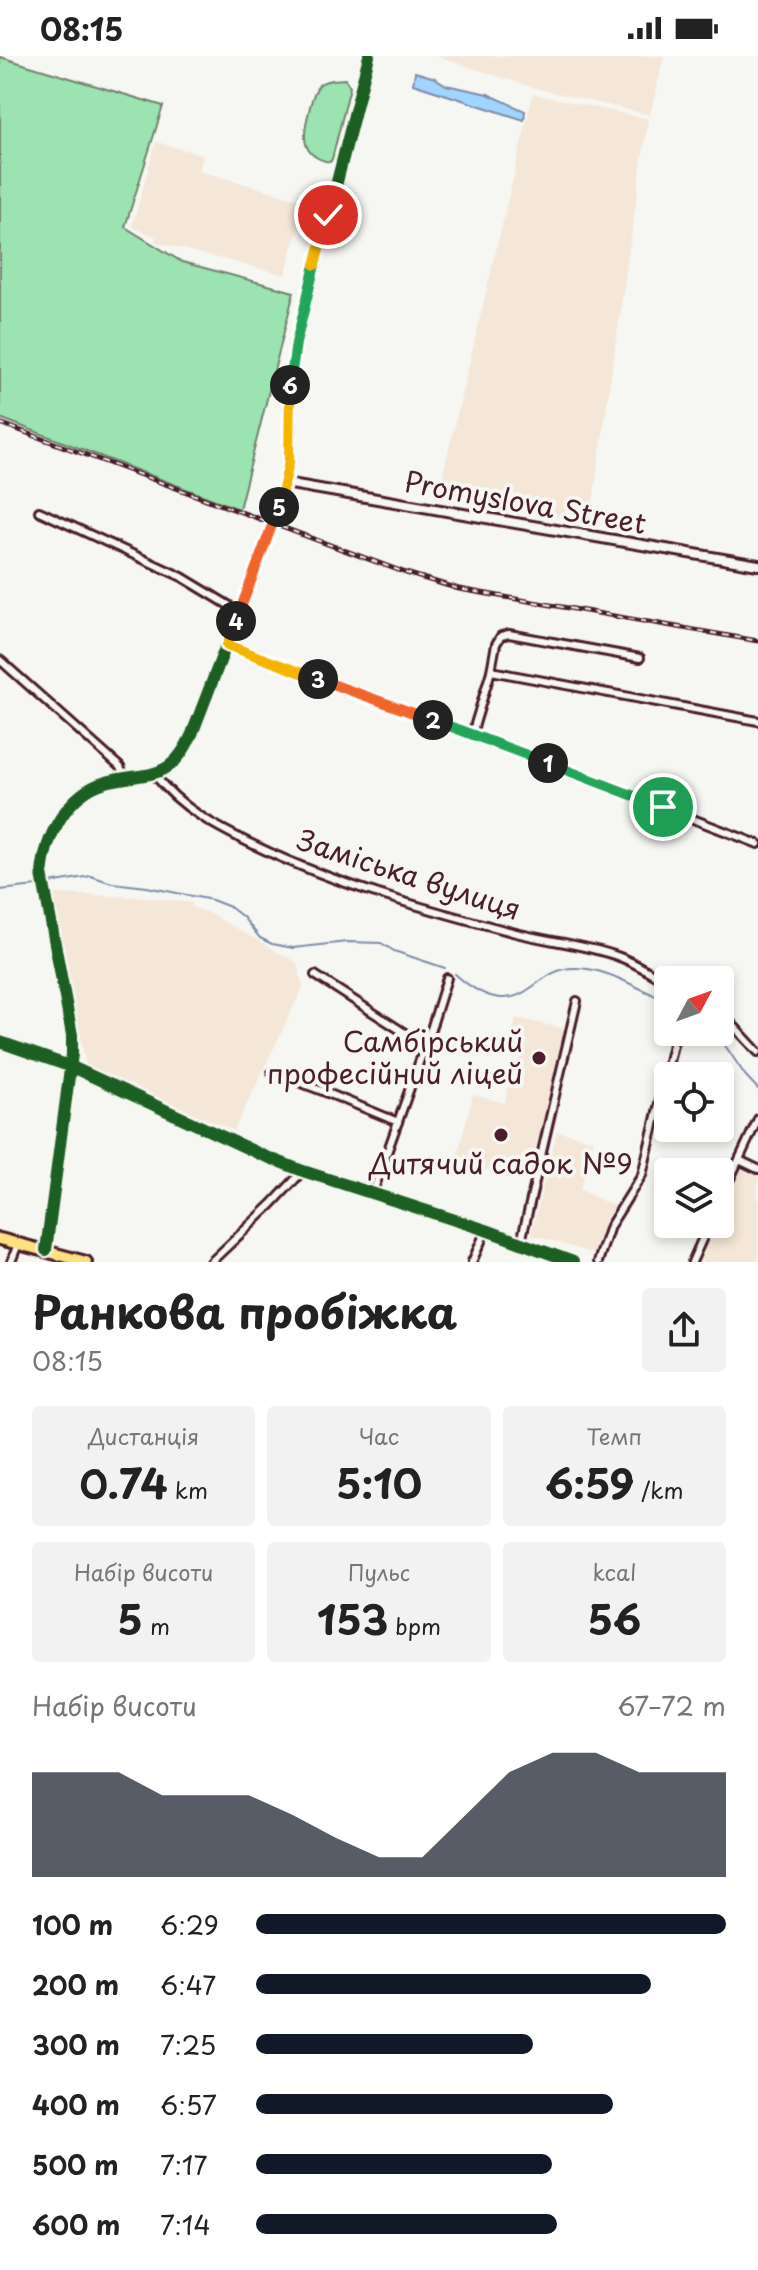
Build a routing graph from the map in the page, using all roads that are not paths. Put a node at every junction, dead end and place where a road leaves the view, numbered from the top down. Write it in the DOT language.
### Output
graph roads {
  1 [pos="369,56"];
  2 [pos="285,483"];
  3 [pos="39,511"];
  4 [pos="758,565"];
  5 [pos="240,612"];
  6 [pos="227,645"];
  7 [pos="640,658"];
  8 [pos="0,660"];
  9 [pos="491,671"];
  10 [pos="758,721"];
  11 [pos="472,734"];
  12 [pos="154,774"];
  13 [pos="125,779"];
  14 [pos="758,844"];
  15 [pos="315,975"];
  16 [pos="654,975"];
  17 [pos="447,978"];
  18 [pos="577,1001"];
  19 [pos="734,1026"];
  20 [pos="0,1042"];
  21 [pos="425,1046"];
  22 [pos="673,1046"];
  23 [pos="758,1052"];
  24 [pos="72,1067"];
  25 [pos="272,1072"];
  26 [pos="758,1119"];
  27 [pos="398,1122"];
  28 [pos="739,1160"];
  29 [pos="758,1169"];
  30 [pos="303,1171"];
  31 [pos="734,1171"];
  32 [pos="373,1192"];
  33 [pos="486,1230"];
  34 [pos="703,1238"];
  35 [pos="0,1239"];
  36 [pos="521,1242"];
  37 [pos="18,1244"];
  38 [pos="46,1250"];
  39 [pos="476,1261"];
  40 [pos="11,1262"];
  41 [pos="86,1262"];
  42 [pos="211,1262"];
  43 [pos="573,1262"];
  44 [pos="598,1262"];
  45 [pos="692,1262"];
  1 -- 2 [label="main road"];
  2 -- 4 [label="street, Promyslova Street"];
  2 -- 5 [label="main road"];
  3 -- 5 [label="street"];
  5 -- 6 [label="main road"];
  6 -- 11 [label="street"];
  6 -- 12 [label="main road"];
  7 -- 9 [label="street"];
  8 -- 13 [label="street"];
  9 -- 10 [label="street"];
  9 -- 11 [label="street"];
  11 -- 14 [label="street"];
  12 -- 13 [label="main road"];
  12 -- 16 [label="street, Заміська вулиця"];
  13 -- 24 [label="main road"];
  15 -- 21 [label="street"];
  17 -- 21 [label="street"];
  18 -- 36 [label="street"];
  19 -- 23 [label="street"];
  20 -- 24 [label="street"];
  21 -- 27 [label="street"];
  22 -- 44 [label="street"];
  24 -- 30 [label="street"];
  24 -- 38 [label="main road"];
  25 -- 27 [label="street"];
  26 -- 28 [label="street"];
  27 -- 32 [label="street"];
  28 -- 29 [label="street"];
  28 -- 31 [label="street"];
  30 -- 32 [label="street"];
  30 -- 42 [label="street"];
  32 -- 33 [label="street"];
  33 -- 36 [label="street"];
  33 -- 39 [label="street"];
  34 -- 45 [label="street"];
  35 -- 37 [label="main road"];
  36 -- 43 [label="street"];
  37 -- 38 [label="main road"];
  37 -- 40 [label="street"];
  38 -- 41 [label="main road"];
}
